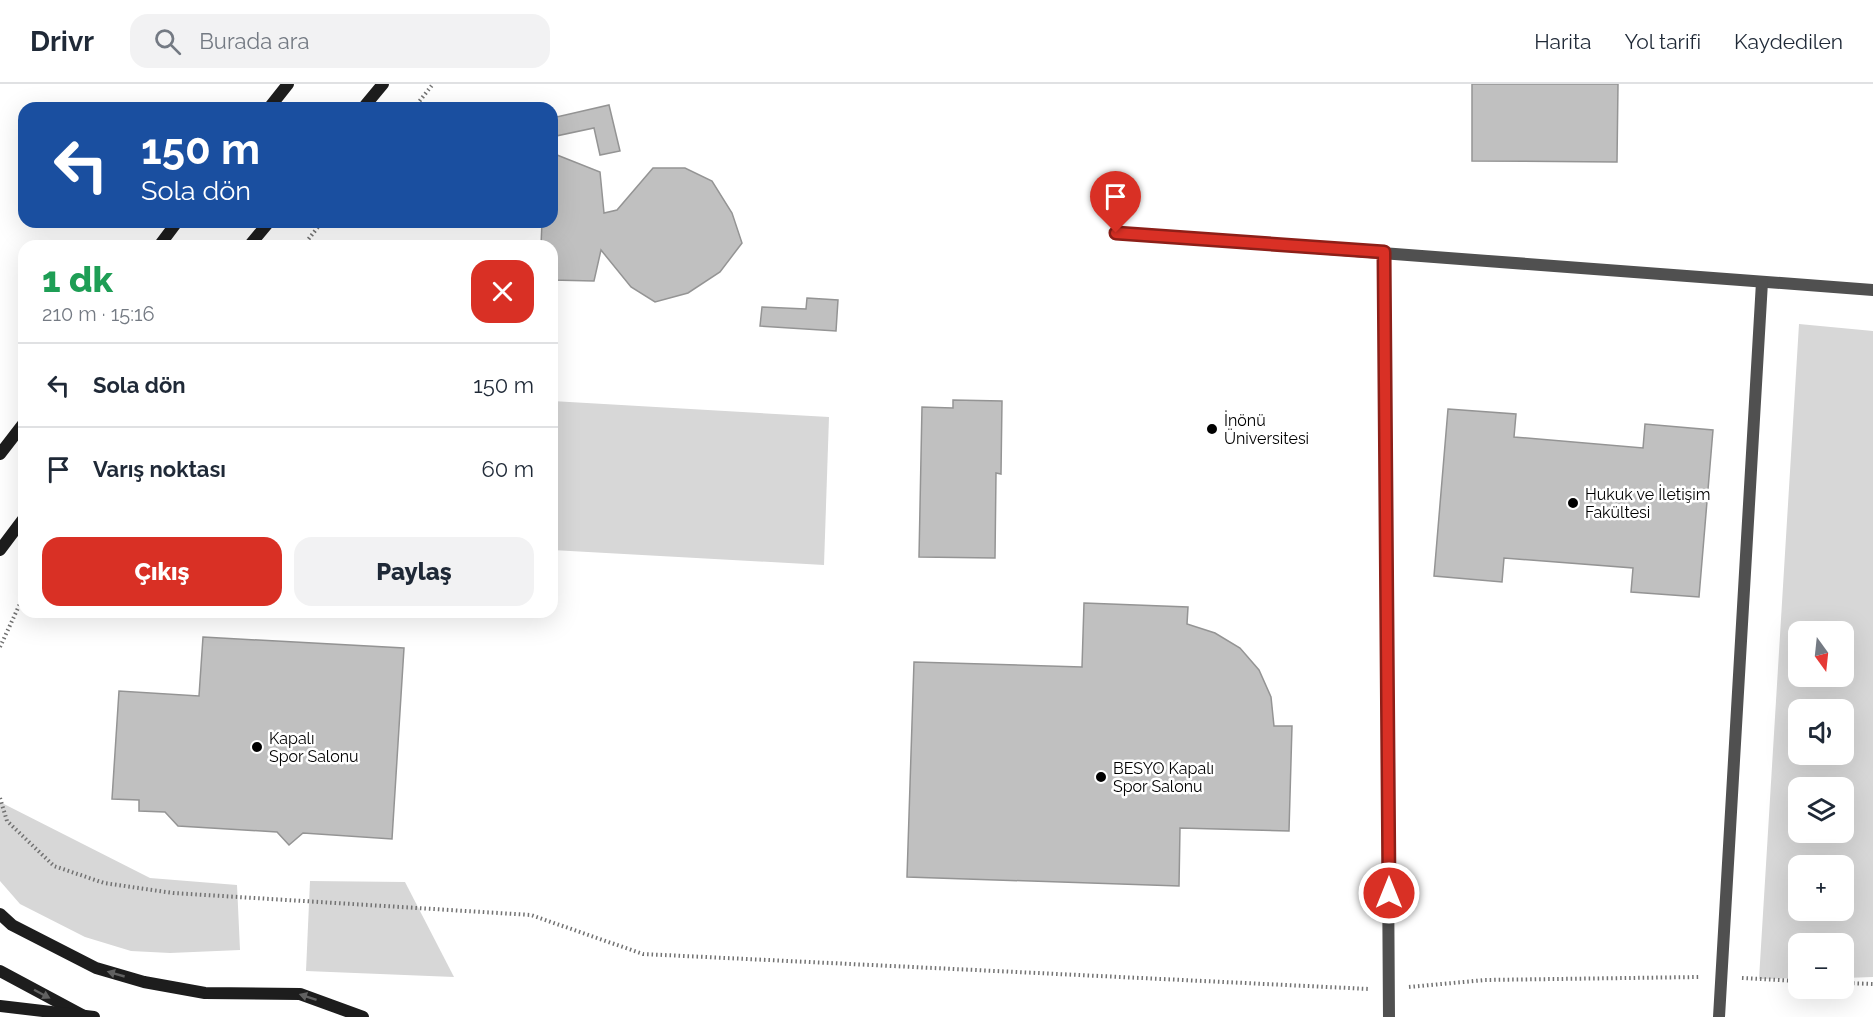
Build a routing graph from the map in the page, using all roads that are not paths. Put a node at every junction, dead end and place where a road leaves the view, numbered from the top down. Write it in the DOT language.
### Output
graph roads {
  1 [pos="288,84"];
  2 [pos="383,84"];
  3 [pos="274,102"];
  4 [pos="368,102"];
  5 [pos="264,228"];
  6 [pos="1116,233"];
  7 [pos="254,240"];
  8 [pos="1384,252"];
  9 [pos="1762,282"];
  10 [pos="1873,290"];
  11 [pos="18,431"];
  12 [pos="0,454"];
  13 [pos="18,526"];
  14 [pos="0,550"];
  15 [pos="0,914"];
  16 [pos="0,971"];
  17 [pos="0,1005"];
  18 [pos="89,1016"];
  19 [pos="363,1017"];
  20 [pos="1389,1017"];
  21 [pos="1719,1017"];
  1 -- 3 [label="main road"];
  2 -- 4 [label="main road"];
  5 -- 7 [label="main road"];
  6 -- 8 [label="street"];
  8 -- 9 [label="street"];
  8 -- 20 [label="street"];
  9 -- 10 [label="street"];
  9 -- 21 [label="street"];
  11 -- 12 [label="main road"];
  13 -- 14 [label="main road"];
  19 -- 15 [label="main road, one-way"];
  16 -- 18 [label="main road, one-way"];
  17 -- 18 [label="main road"];
}
